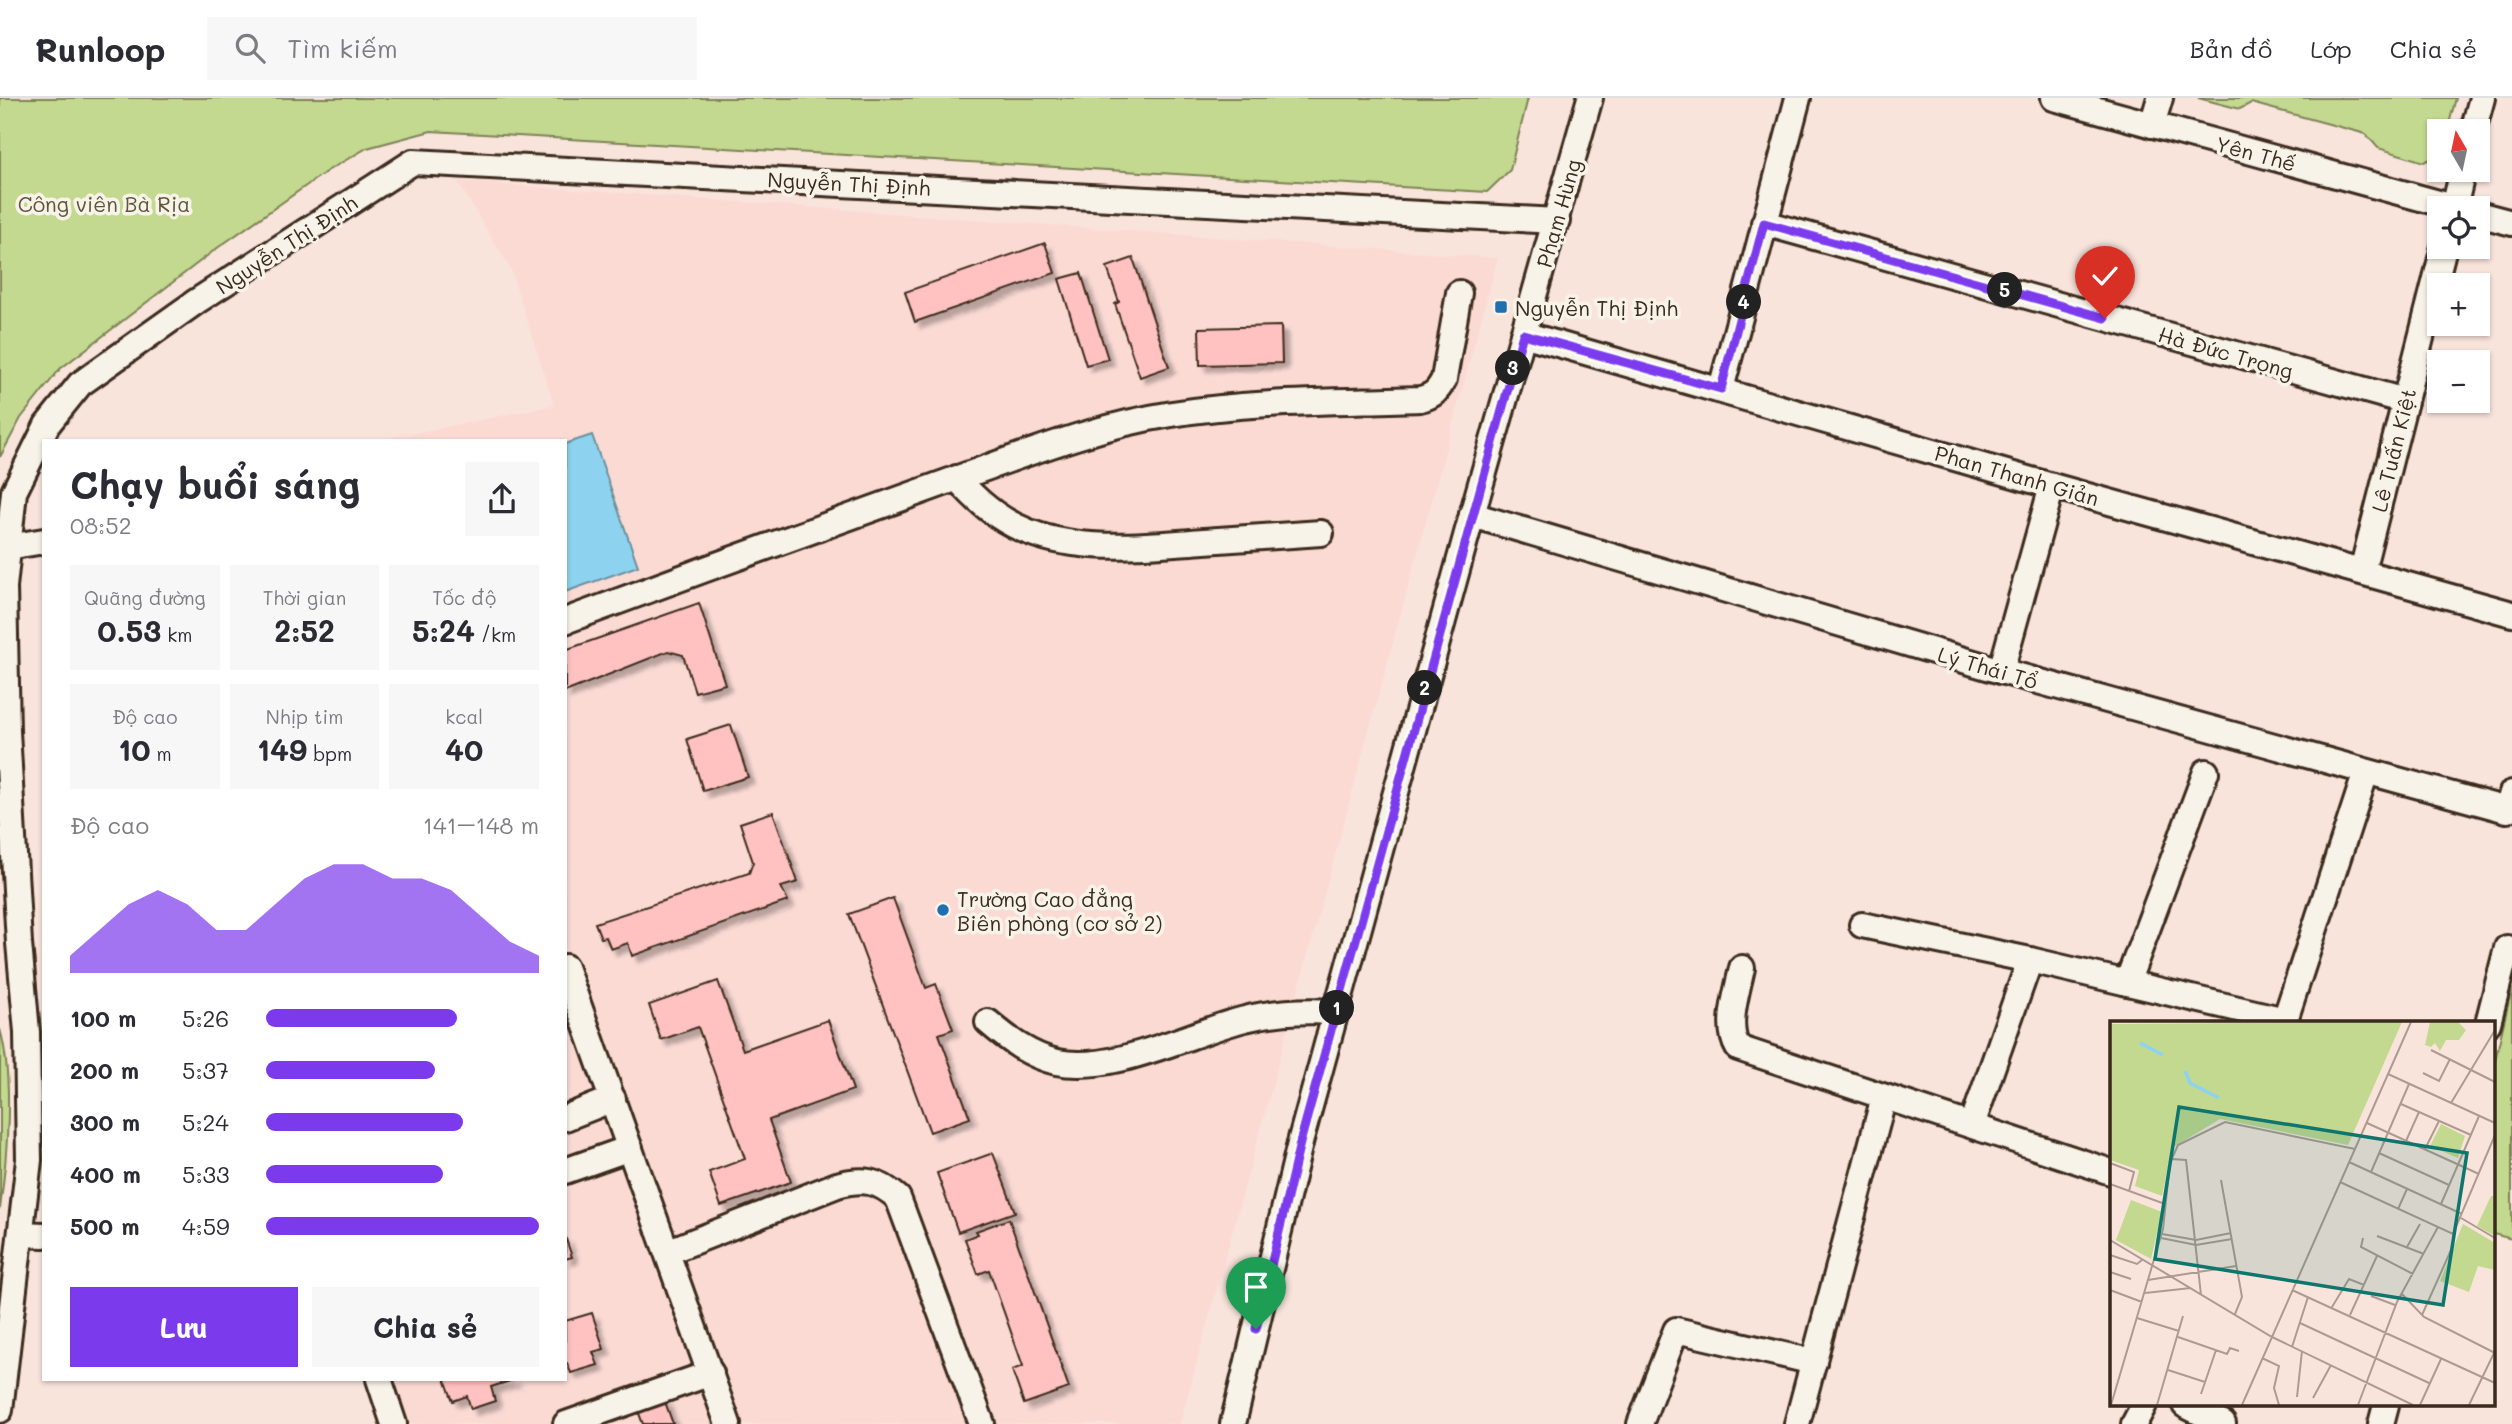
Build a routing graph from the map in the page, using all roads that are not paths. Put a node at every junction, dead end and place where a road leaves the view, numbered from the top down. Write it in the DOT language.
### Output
graph roads {
  1 [pos="1590,98"];
  2 [pos="1798,98"];
  3 [pos="2054,98"];
  4 [pos="2160,98"];
  5 [pos="2482,98"];
  6 [pos="2476,119"];
  7 [pos="2152,125"];
  8 [pos="2427,200"];
  9 [pos="2490,217"];
  10 [pos="1557,221"];
  11 [pos="1764,223"];
  12 [pos="2512,223"];
  13 [pos="2441,259"];
  14 [pos="1460,293"];
  15 [pos="1523,334"];
  16 [pos="1721,389"];
  17 [pos="2405,401"];
  18 [pos="957,478"];
  19 [pos="2052,486"];
  20 [pos="1472,515"];
  21 [pos="1321,533"];
  22 [pos="42,541"];
  23 [pos="8,547"];
  24 [pos="2362,571"];
  25 [pos="2512,614"];
  26 [pos="567,620"];
  27 [pos="2001,671"];
  28 [pos="2206,772"];
  29 [pos="2366,772"];
  30 [pos="2510,802"];
  31 [pos="1862,925"];
  32 [pos="9,941"];
  33 [pos="2507,948"];
  34 [pos="2030,960"];
  35 [pos="1742,968"];
  36 [pos="567,972"];
  37 [pos="2127,982"];
  38 [pos="1336,1012"];
  39 [pos="2284,1021"];
  40 [pos="2488,1021"];
  41 [pos="988,1022"];
  42 [pos="1884,1097"];
  43 [pos="613,1099"];
  44 [pos="567,1117"];
  45 [pos="1972,1125"];
  46 [pos="630,1148"];
  47 [pos="567,1170"];
  48 [pos="2110,1172"];
  49 [pos="34,1198"];
  50 [pos="33,1235"];
  51 [pos="667,1252"];
  52 [pos="1814,1362"];
  53 [pos="710,1373"];
  54 [pos="380,1381"];
  55 [pos="2143,1406"];
  56 [pos="2187,1406"];
  57 [pos="2386,1406"];
  58 [pos="0,1410"];
  59 [pos="394,1424"];
  60 [pos="566,1424"];
  61 [pos="728,1424"];
  62 [pos="982,1424"];
  63 [pos="1233,1424"];
  64 [pos="1640,1424"];
  65 [pos="1797,1424"];
  66 [pos="2134,1424"];
  67 [pos="2222,1424"];
  68 [pos="2381,1424"];
  1 -- 10 [label="street, Phạm Hùng"];
  2 -- 11 [label="street"];
  3 -- 7 [label="street, Yên Thế"];
  4 -- 7 [label="street"];
  5 -- 6 [label="street"];
  7 -- 8 [label="street, Yên Thế"];
  9 -- 12 [label="street"];
  10 -- 15 [label="street, Phạm Hùng"];
  10 -- 23 [label="street, Nguyễn Thị Định"];
  11 -- 16 [label="street"];
  11 -- 17 [label="street, Hà Đức Trọng"];
  13 -- 17 [label="street, Lê Tuấn Kiệt"];
  14 -- 18 [label="street"];
  15 -- 16 [label="street, Phan Thanh Giản"];
  15 -- 20 [label="street, Phạm Hùng"];
  16 -- 19 [label="street, Phan Thanh Giản"];
  17 -- 24 [label="street, Lê Tuấn Kiệt"];
  18 -- 21 [label="street"];
  18 -- 26 [label="street"];
  19 -- 24 [label="street, Phan Thanh Giản"];
  19 -- 27 [label="street"];
  20 -- 27 [label="street, Lý Thái Tổ"];
  20 -- 38 [label="street, Phạm Hùng"];
  22 -- 23 [label="street"];
  23 -- 32 [label="street, Nguyễn Thị Định"];
  24 -- 25 [label="street, Phan Thanh Giản"];
  27 -- 29 [label="street, Lý Thái Tổ"];
  28 -- 37 [label="street"];
  29 -- 30 [label="street, Lý Thái Tổ"];
  29 -- 39 [label="street"];
  31 -- 34 [label="street"];
  32 -- 49 [label="street, Nguyễn Thị Định"];
  33 -- 40 [label="street"];
  34 -- 37 [label="street"];
  34 -- 45 [label="street"];
  35 -- 42 [label="street"];
  36 -- 43 [label="street"];
  37 -- 39 [label="street"];
  38 -- 41 [label="street"];
  38 -- 63 [label="street, Phạm Hùng"];
  42 -- 45 [label="street"];
  42 -- 52 [label="street"];
  43 -- 44 [label="street"];
  43 -- 46 [label="street"];
  45 -- 48 [label="street"];
  46 -- 47 [label="street"];
  46 -- 51 [label="street"];
  49 -- 50 [label="street, Nguyễn Thị Định"];
  50 -- 58 [label="street, Nguyễn Thị Định"];
  51 -- 53 [label="street"];
  51 -- 62 [label="street"];
  52 -- 64 [label="street"];
  52 -- 65 [label="street"];
  53 -- 60 [label="street"];
  53 -- 61 [label="street"];
  54 -- 59 [label="street"];
  55 -- 66 [label="street"];
  56 -- 67 [label="street"];
  57 -- 68 [label="street"];
}
